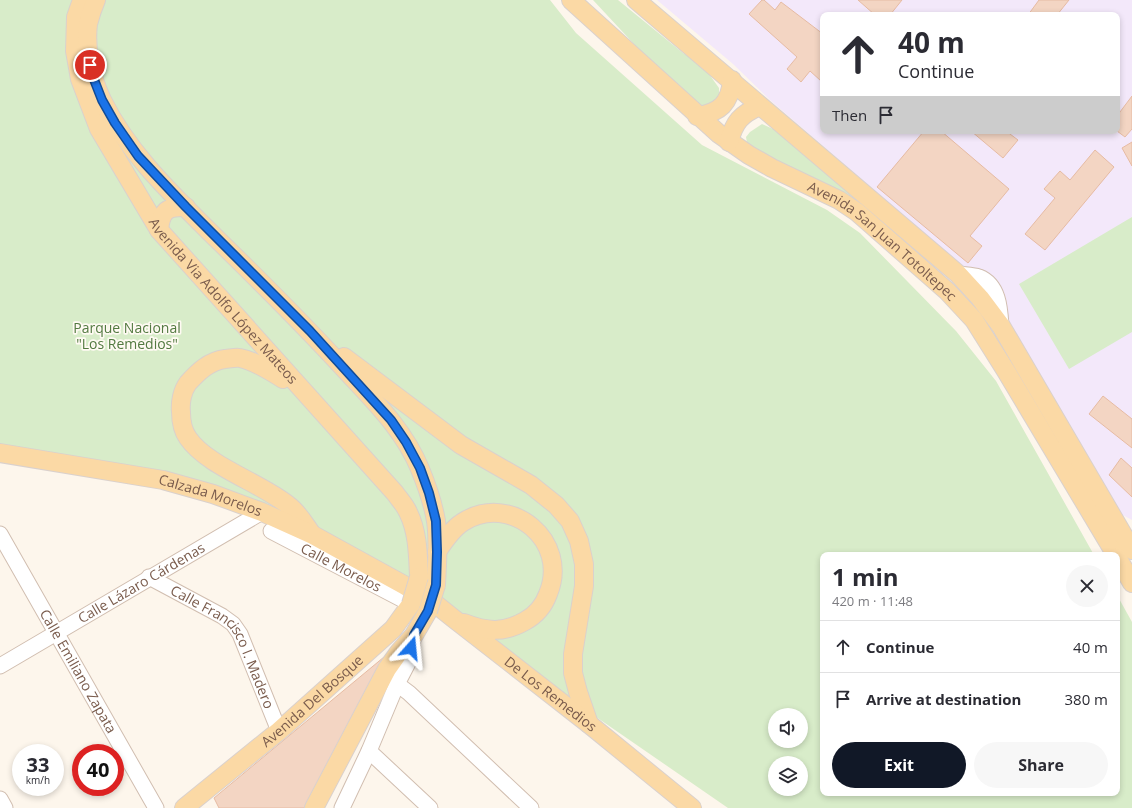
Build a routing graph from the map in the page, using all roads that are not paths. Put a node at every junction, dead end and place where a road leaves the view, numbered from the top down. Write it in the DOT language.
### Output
graph roads {
  1 [pos="82,0"];
  2 [pos="96,0"];
  3 [pos="636,0"];
  4 [pos="571,1"];
  5 [pos="732,80"];
  6 [pos="760,106"];
  7 [pos="697,116"];
  8 [pos="729,142"];
  9 [pos="186,207"];
  10 [pos="159,230"];
  11 [pos="310,331"];
  12 [pos="302,390"];
  13 [pos="0,453"];
  14 [pos="262,512"];
  15 [pos="1112,517"];
  16 [pos="1132,528"];
  17 [pos="271,531"];
  18 [pos="0,534"];
  19 [pos="312,535"];
  20 [pos="1132,550"];
  21 [pos="437,552"];
  22 [pos="1117,552"];
  23 [pos="149,578"];
  24 [pos="411,581"];
  25 [pos="411,604"];
  26 [pos="453,618"];
  27 [pos="56,633"];
  28 [pos="414,635"];
  29 [pos="0,666"];
  30 [pos="397,684"];
  31 [pos="589,724"];
  32 [pos="279,731"];
  33 [pos="369,751"];
  34 [pos="0,799"];
  35 [pos="5,808"];
  36 [pos="156,808"];
  37 [pos="184,808"];
  38 [pos="314,808"];
  39 [pos="342,808"];
  40 [pos="430,808"];
  41 [pos="531,808"];
  42 [pos="692,808"];
  1 -- 10 [label="main road, Avenida Via Adolfo López Mateos"];
  2 -- 9 [label="main road"];
  3 -- 5 [label="main road, Avenida San Juan Totoltepec"];
  4 -- 7 [label="main road, Avenida San Juan Totoltepec"];
  5 -- 6 [label="main road, Avenida San Juan Totoltepec"];
  5 -- 7 [label="main road"];
  6 -- 8 [label="main road"];
  6 -- 15 [label="main road, Avenida San Juan Totoltepec"];
  7 -- 8 [label="main road, Avenida San Juan Totoltepec"];
  8 -- 22 [label="main road, Avenida San Juan Totoltepec"];
  9 -- 10 [label="main road"];
  9 -- 11 [label="main road"];
  10 -- 12 [label="main road, Avenida Via Adolfo López Mateos"];
  11 -- 21 [label="main road"];
  11 -- 31 [label="main road"];
  12 -- 19 [label="main road"];
  12 -- 24 [label="main road, Avenida Via Adolfo López Mateos"];
  13 -- 14 [label="main road, Calzada Morelos"];
  14 -- 19 [label="main road, Calzada Morelos"];
  14 -- 23 [label="street, Calle Lázaro Cárdenas"];
  15 -- 16 [label="main road"];
  15 -- 20 [label="main road, Avenida San Juan Totoltepec"];
  17 -- 25 [label="street, Calle Morelos"];
  18 -- 27 [label="street, Calle Emiliano Zapata"];
  19 -- 24 [label="main road, Calzada Morelos"];
  21 -- 26 [label="main road"];
  21 -- 28 [label="main road, bridge"];
  23 -- 27 [label="street, Calle Lázaro Cárdenas"];
  23 -- 32 [label="street, Calle Francisco I. Madero"];
  24 -- 25 [label="main road, Avenida Del Bosque, bridge"];
  24 -- 26 [label="main road, De Los Remedios"];
  25 -- 32 [label="main road, Avenida Del Bosque"];
  26 -- 31 [label="main road, De Los Remedios"];
  27 -- 29 [label="street, Calle Lázaro Cárdenas"];
  27 -- 36 [label="street, Calle Emiliano Zapata"];
  28 -- 30 [label="street"];
  28 -- 38 [label="main road"];
  30 -- 33 [label="street"];
  30 -- 41 [label="street"];
  31 -- 42 [label="main road, De Los Remedios"];
  32 -- 37 [label="main road, Avenida Del Bosque"];
  33 -- 39 [label="street"];
  33 -- 40 [label="street"];
  34 -- 35 [label="street"];
}
